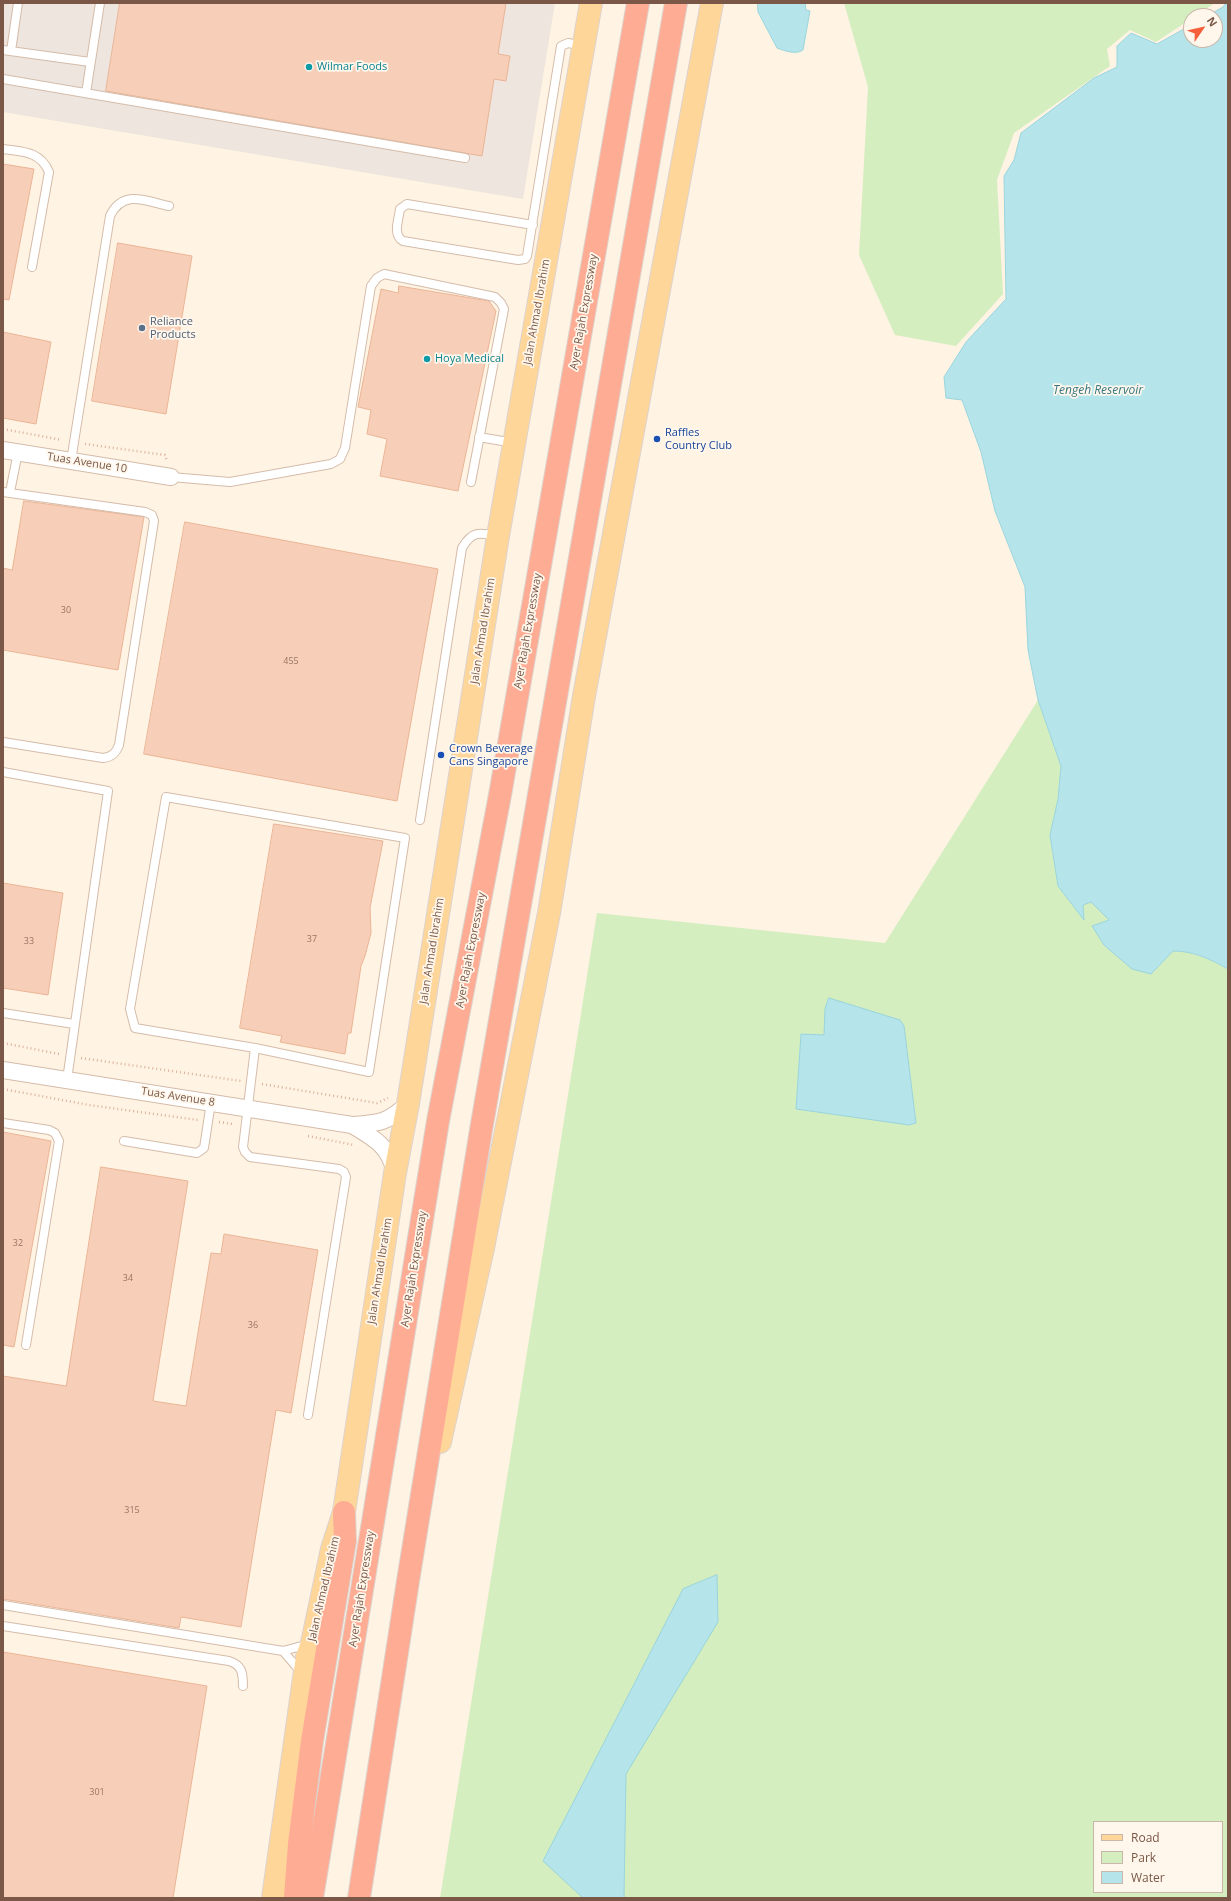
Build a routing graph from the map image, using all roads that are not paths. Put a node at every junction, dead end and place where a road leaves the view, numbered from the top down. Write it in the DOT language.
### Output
graph roads {
  1 [pos="18,3"];
  2 [pos="100,3"];
  3 [pos="591,3"];
  4 [pos="638,3"];
  5 [pos="676,3"];
  6 [pos="712,3"];
  7 [pos="584,46"];
  8 [pos="7,50"];
  9 [pos="90,62"];
  10 [pos="3,79"];
  11 [pos="86,93"];
  12 [pos="3,149"];
  13 [pos="465,158"];
  14 [pos="169,206"];
  15 [pos="533,225"];
  16 [pos="32,267"];
  17 [pos="479,437"];
  18 [pos="514,443"];
  19 [pos="10,451"];
  20 [pos="71,461"];
  21 [pos="171,477"];
  22 [pos="471,482"];
  23 [pos="7,492"];
  24 [pos="498,536"];
  25 [pos="3,742"];
  26 [pos="3,772"];
  27 [pos="420,820"];
  28 [pos="3,1013"];
  29 [pos="74,1024"];
  30 [pos="255,1048"];
  31 [pos="3,1070"];
  32 [pos="67,1080"];
  33 [pos="400,1097"];
  34 [pos="211,1102"];
  35 [pos="248,1108"];
  36 [pos="3,1123"];
  37 [pos="352,1125"];
  38 [pos="124,1141"];
  39 [pos="395,1173"];
  40 [pos="26,1344"];
  41 [pos="308,1415"];
  42 [pos="344,1512"];
  43 [pos="408,1581"];
  44 [pos="3,1605"];
  45 [pos="3,1626"];
  46 [pos="312,1643"];
  47 [pos="283,1651"];
  48 [pos="305,1677"];
  49 [pos="243,1686"];
  50 [pos="273,1898"];
  51 [pos="295,1898"];
  52 [pos="312,1898"];
  53 [pos="359,1898"];
  1 -- 8 [label="lane"];
  2 -- 9 [label="lane"];
  3 -- 7 [label="main road, Jalan Ahmad Ibrahim"];
  4 -- 52 [label="highway, Ayer Rajah Expressway"];
  5 -- 43 [label="highway"];
  6 -- 43 [label="main road"];
  7 -- 15 [label="lane"];
  7 -- 18 [label="main road, Jalan Ahmad Ibrahim"];
  8 -- 9 [label="lane"];
  9 -- 11 [label="lane"];
  10 -- 11 [label="lane"];
  11 -- 13 [label="lane"];
  12 -- 16 [label="lane"];
  14 -- 20 [label="lane"];
  15 -- 15 [label="lane"];
  17 -- 18 [label="lane"];
  17 -- 21 [label="lane"];
  17 -- 22 [label="lane"];
  18 -- 24 [label="main road, Jalan Ahmad Ibrahim"];
  19 -- 20 [label="street, Tuas Avenue 10"];
  19 -- 23 [label="lane"];
  20 -- 21 [label="street, Tuas Avenue 10"];
  23 -- 25 [label="lane"];
  24 -- 27 [label="lane"];
  24 -- 33 [label="main road, Jalan Ahmad Ibrahim"];
  26 -- 29 [label="lane"];
  28 -- 29 [label="lane"];
  29 -- 32 [label="lane"];
  30 -- 30 [label="lane"];
  30 -- 35 [label="lane"];
  31 -- 32 [label="street, Tuas Avenue 8"];
  32 -- 34 [label="street, Tuas Avenue 8"];
  33 -- 37 [label="street, Tuas Avenue 8"];
  33 -- 39 [label="main road, Jalan Ahmad Ibrahim"];
  34 -- 35 [label="street, Tuas Avenue 8"];
  34 -- 38 [label="lane"];
  35 -- 37 [label="street, Tuas Avenue 8"];
  35 -- 41 [label="lane"];
  36 -- 40 [label="lane"];
  37 -- 39 [label="street, Tuas Avenue 8"];
  39 -- 42 [label="main road, Jalan Ahmad Ibrahim"];
  42 -- 46 [label="main road, Jalan Ahmad Ibrahim"];
  42 -- 51 [label="highway"];
  43 -- 53 [label="highway"];
  44 -- 47 [label="lane"];
  45 -- 49 [label="lane"];
  46 -- 47 [label="lane"];
  46 -- 48 [label="main road, Jalan Ahmad Ibrahim"];
  47 -- 48 [label="lane"];
  48 -- 50 [label="main road, Jalan Ahmad Ibrahim"];
}
